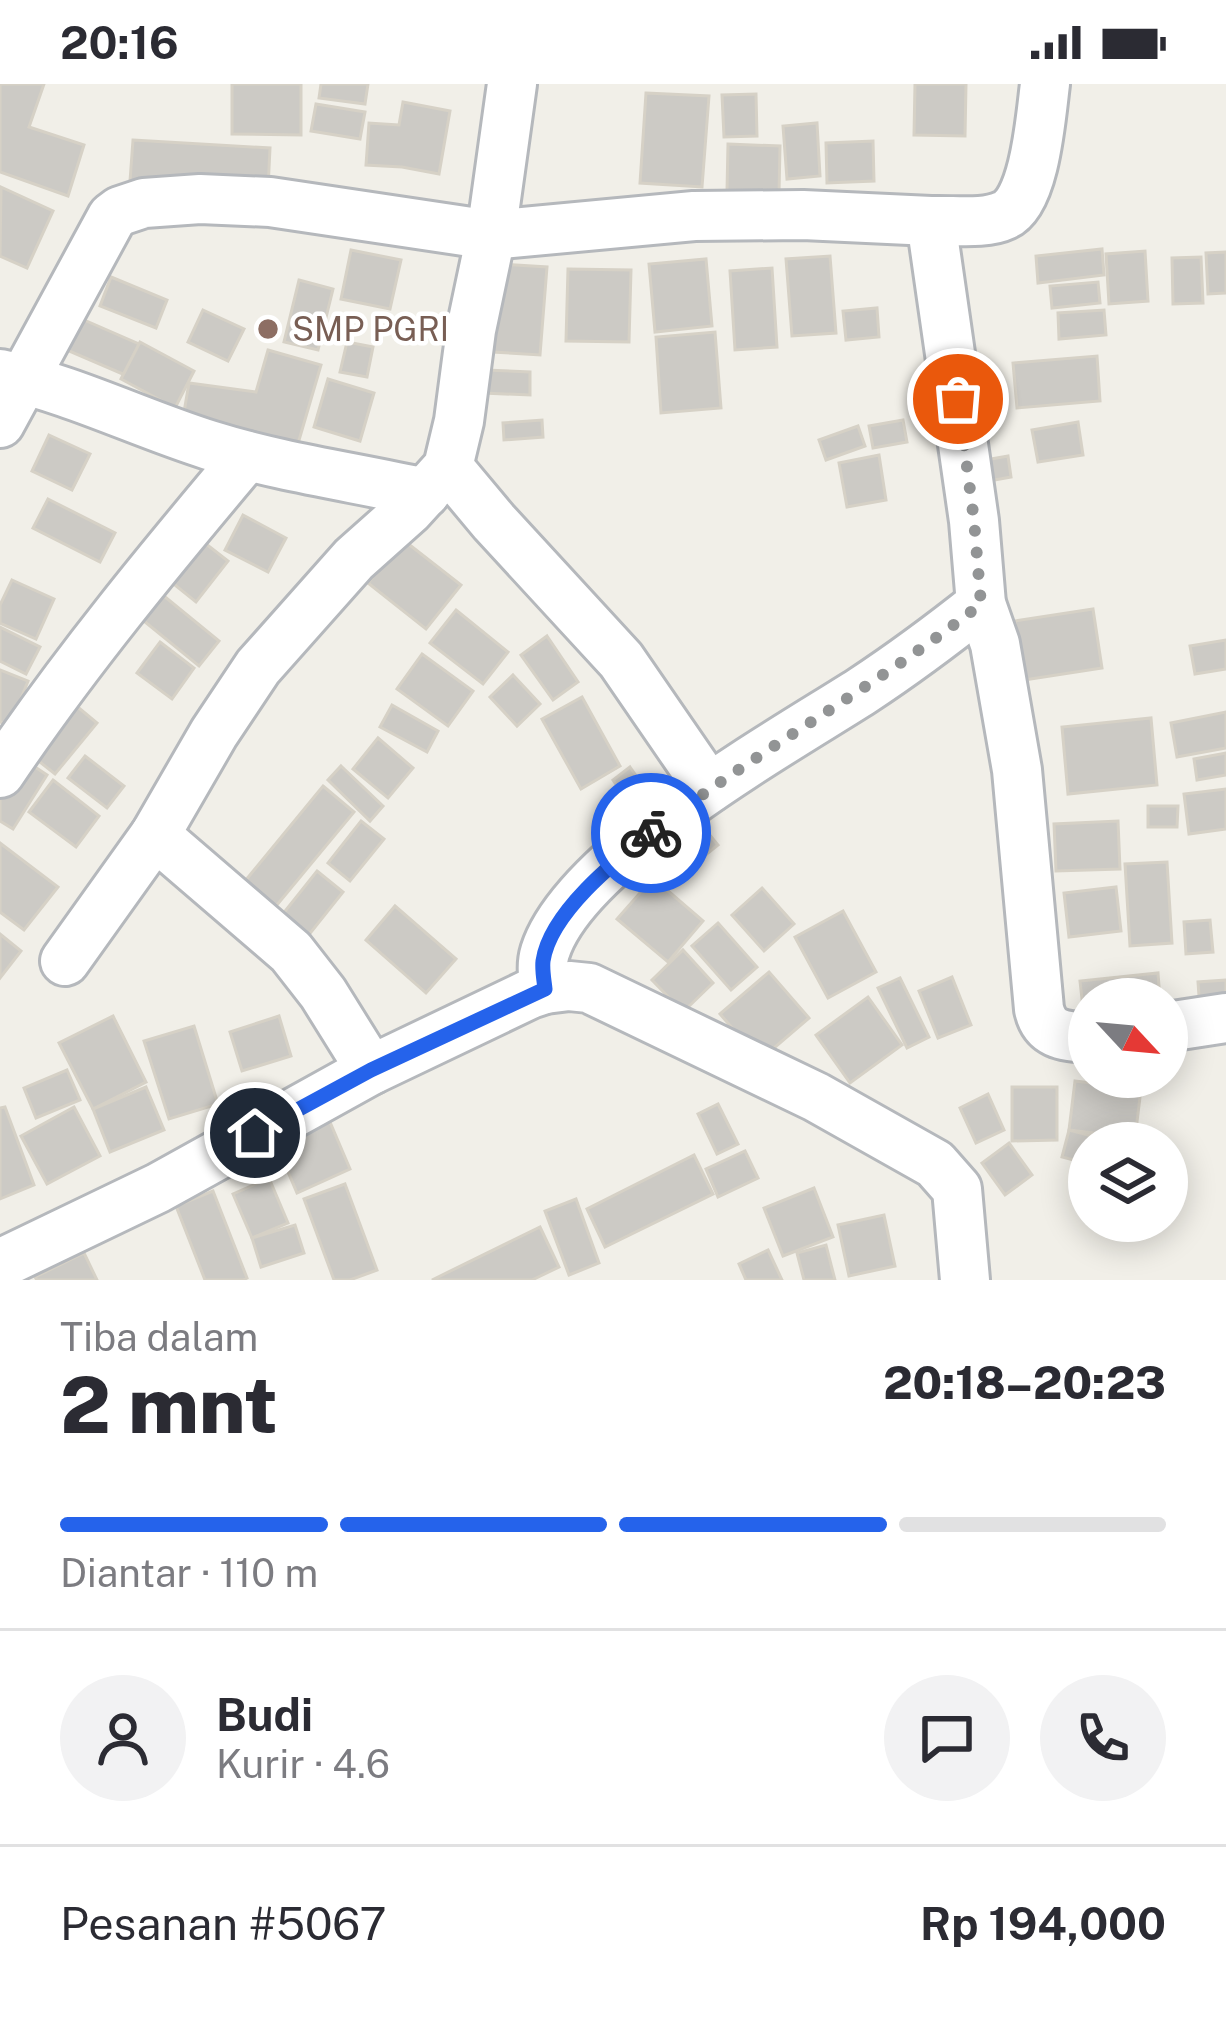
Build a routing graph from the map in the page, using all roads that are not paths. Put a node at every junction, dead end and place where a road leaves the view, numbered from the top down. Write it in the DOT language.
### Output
graph roads {
  1 [pos="512,84"];
  2 [pos="1045,84"];
  3 [pos="931,221"];
  4 [pos="490,235"];
  5 [pos="12,376"];
  6 [pos="0,423"];
  7 [pos="247,456"];
  8 [pos="436,480"];
  9 [pos="981,604"];
  10 [pos="0,773"];
  11 [pos="709,788"];
  12 [pos="154,835"];
  13 [pos="65,961"];
  14 [pos="545,989"];
  15 [pos="1226,1018"];
  16 [pos="1188,1024"];
  17 [pos="1068,1035"];
  18 [pos="371,1070"];
  19 [pos="0,1264"];
  20 [pos="965,1280"];
  1 -- 4 [label="street"];
  2 -- 3 [label="street"];
  3 -- 4 [label="street"];
  3 -- 9 [label="street"];
  4 -- 5 [label="street"];
  4 -- 8 [label="street"];
  5 -- 6 [label="street"];
  5 -- 7 [label="street"];
  7 -- 8 [label="street"];
  7 -- 10 [label="street"];
  8 -- 11 [label="street"];
  8 -- 12 [label="street"];
  9 -- 11 [label="street"];
  9 -- 17 [label="street"];
  11 -- 14 [label="street"];
  12 -- 13 [label="street"];
  12 -- 18 [label="street"];
  14 -- 18 [label="street"];
  14 -- 20 [label="street"];
  15 -- 16 [label="street"];
  18 -- 19 [label="street"];
}
